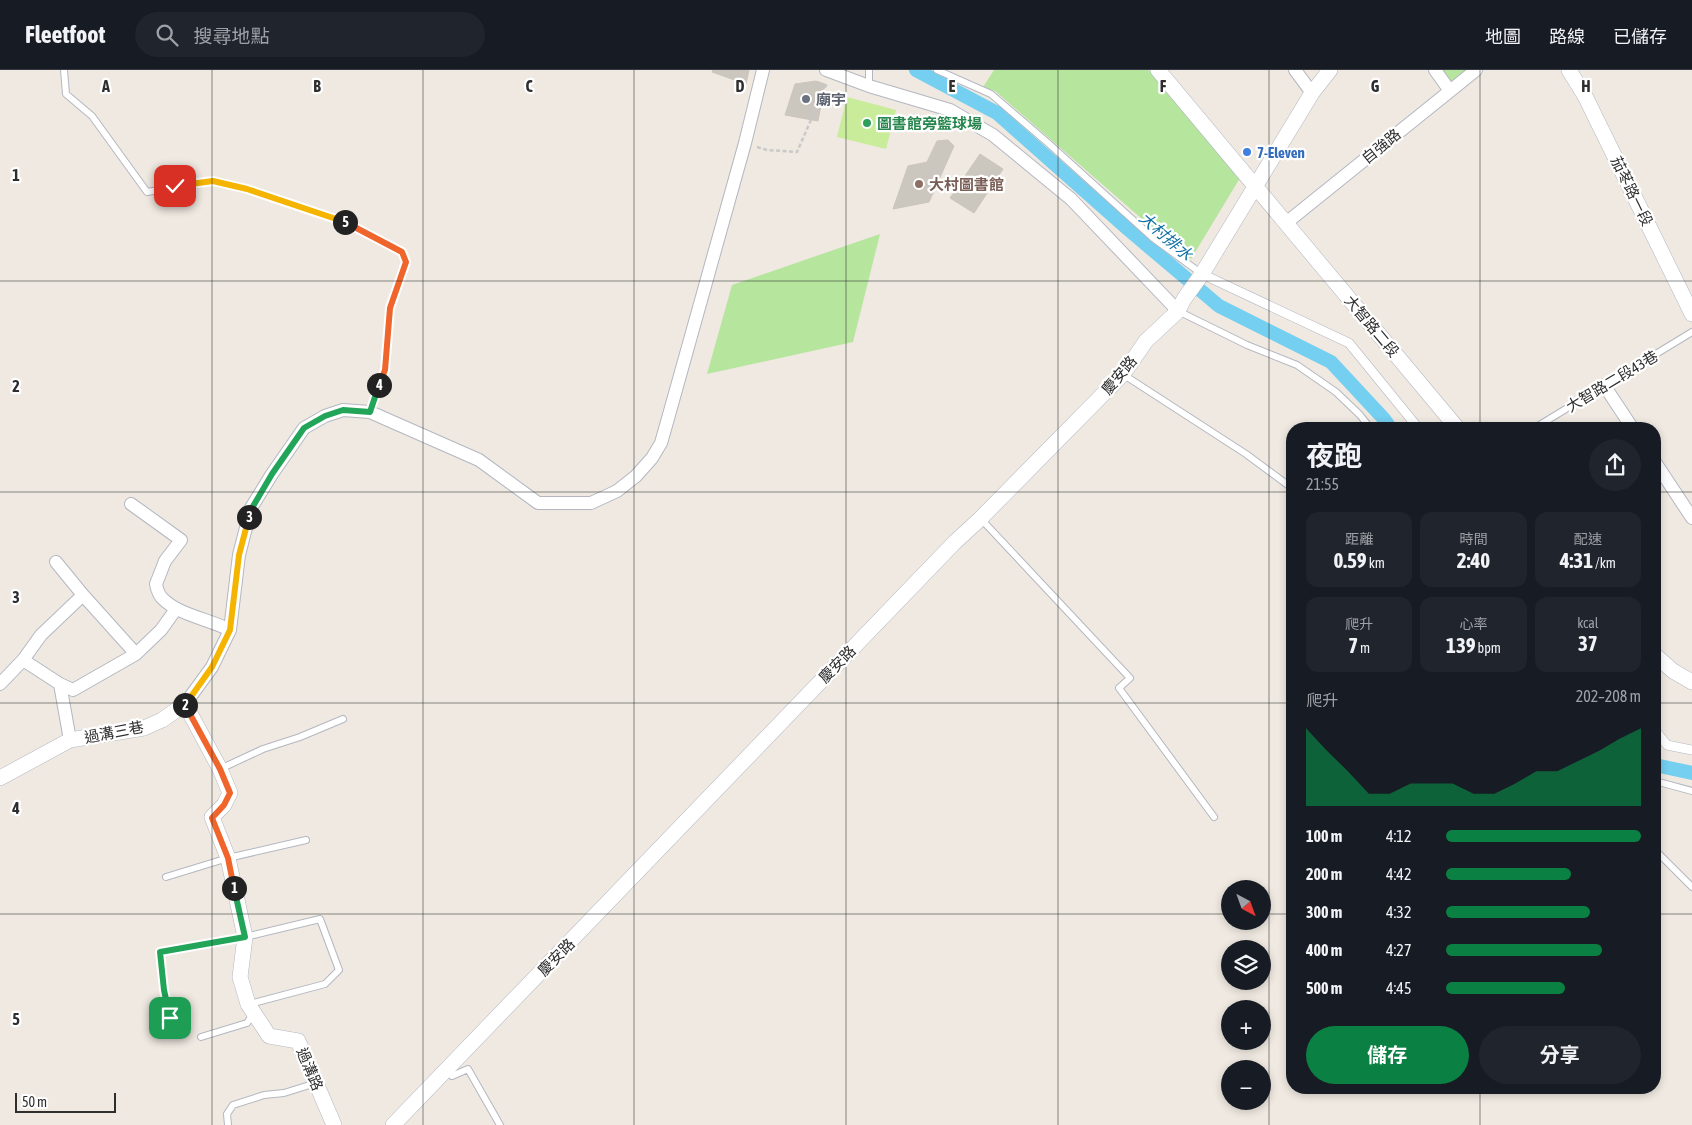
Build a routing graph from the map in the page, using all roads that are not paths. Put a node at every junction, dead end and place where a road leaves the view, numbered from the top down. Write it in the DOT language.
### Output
graph roads {
  1 [pos="64,70"];
  2 [pos="763,70"];
  3 [pos="869,70"];
  4 [pos="937,70"];
  5 [pos="1158,70"];
  6 [pos="1294,70"];
  7 [pos="1330,70"];
  8 [pos="1435,70"];
  9 [pos="1476,70"];
  10 [pos="1569,70"];
  11 [pos="829,71"];
  12 [pos="869,86"];
  13 [pos="1450,91"];
  14 [pos="1312,93"];
  15 [pos="1255,186"];
  16 [pos="1286,223"];
  17 [pos="1200,278"];
  18 [pos="1181,305"];
  19 [pos="1692,314"];
  20 [pos="1692,332"];
  21 [pos="1123,374"];
  22 [pos="1604,385"];
  23 [pos="370,412"];
  24 [pos="1366,422"];
  25 [pos="1413,422"];
  26 [pos="1452,422"];
  27 [pos="1543,422"];
  28 [pos="1628,422"];
  29 [pos="1661,471"];
  30 [pos="1286,484"];
  31 [pos="131,504"];
  32 [pos="1692,518"];
  33 [pos="980,519"];
  34 [pos="56,562"];
  35 [pos="83,595"];
  36 [pos="176,609"];
  37 [pos="230,630"];
  38 [pos="136,654"];
  39 [pos="23,660"];
  40 [pos="1661,660"];
  41 [pos="1692,682"];
  42 [pos="0,684"];
  43 [pos="60,684"];
  44 [pos="185,704"];
  45 [pos="342,719"];
  46 [pos="1661,738"];
  47 [pos="70,740"];
  48 [pos="1692,750"];
  49 [pos="220,769"];
  50 [pos="0,778"];
  51 [pos="1661,782"];
  52 [pos="1692,790"];
  53 [pos="1214,817"];
  54 [pos="306,840"];
  55 [pos="1661,856"];
  56 [pos="228,858"];
  57 [pos="166,877"];
  58 [pos="1692,887"];
  59 [pos="245,937"];
  60 [pos="251,1009"];
  61 [pos="170,1018"];
  62 [pos="201,1038"];
  63 [pos="450,1067"];
  64 [pos="316,1083"];
  65 [pos="228,1125"];
  66 [pos="334,1125"];
  67 [pos="393,1125"];
  68 [pos="500,1125"];
  1 -- 23 [label="lane"];
  2 -- 23 [label="street, 過溝三巷"];
  3 -- 12 [label="lane"];
  4 -- 17 [label="lane"];
  5 -- 15 [label="street, 大智路二段"];
  6 -- 14 [label="street"];
  7 -- 14 [label="street, 慶安路"];
  8 -- 13 [label="street"];
  9 -- 13 [label="street, 自強路"];
  10 -- 19 [label="street, 茄苳路一段"];
  11 -- 12 [label="street"];
  12 -- 18 [label="street"];
  13 -- 16 [label="street, 自強路"];
  14 -- 15 [label="street, 慶安路"];
  15 -- 16 [label="street, 大智路二段"];
  15 -- 17 [label="street, 慶安路"];
  16 -- 26 [label="street, 大智路二段"];
  17 -- 18 [label="street, 慶安路"];
  17 -- 25 [label="street"];
  18 -- 21 [label="street, 慶安路"];
  18 -- 24 [label="lane"];
  20 -- 22 [label="lane, 大智路二段43巷"];
  21 -- 30 [label="lane"];
  21 -- 33 [label="street, 慶安路"];
  22 -- 27 [label="lane, 大智路二段43巷"];
  22 -- 28 [label="street"];
  23 -- 37 [label="street, 過溝三巷"];
  29 -- 32 [label="street"];
  31 -- 36 [label="street"];
  33 -- 53 [label="lane"];
  33 -- 63 [label="street, 慶安路"];
  34 -- 35 [label="street"];
  35 -- 38 [label="street"];
  35 -- 39 [label="street"];
  36 -- 37 [label="street"];
  36 -- 38 [label="street"];
  37 -- 44 [label="street, 過溝三巷"];
  38 -- 43 [label="street"];
  39 -- 42 [label="street"];
  39 -- 43 [label="street"];
  40 -- 41 [label="street"];
  43 -- 47 [label="street"];
  44 -- 47 [label="street, 過溝三巷"];
  44 -- 49 [label="street, 過溝路"];
  45 -- 49 [label="lane"];
  46 -- 48 [label="street"];
  47 -- 50 [label="street, 過溝三巷"];
  49 -- 56 [label="street, 過溝路"];
  51 -- 52 [label="lane"];
  54 -- 56 [label="lane"];
  55 -- 58 [label="lane"];
  56 -- 57 [label="lane"];
  56 -- 59 [label="street, 過溝路"];
  59 -- 60 [label="street, 過溝路"];
  59 -- 60 [label="lane"];
  59 -- 61 [label="lane"];
  60 -- 62 [label="lane"];
  60 -- 64 [label="street, 過溝路"];
  63 -- 67 [label="street, 慶安路"];
  63 -- 68 [label="lane"];
  64 -- 65 [label="lane"];
  64 -- 66 [label="street, 過溝路"];
}
